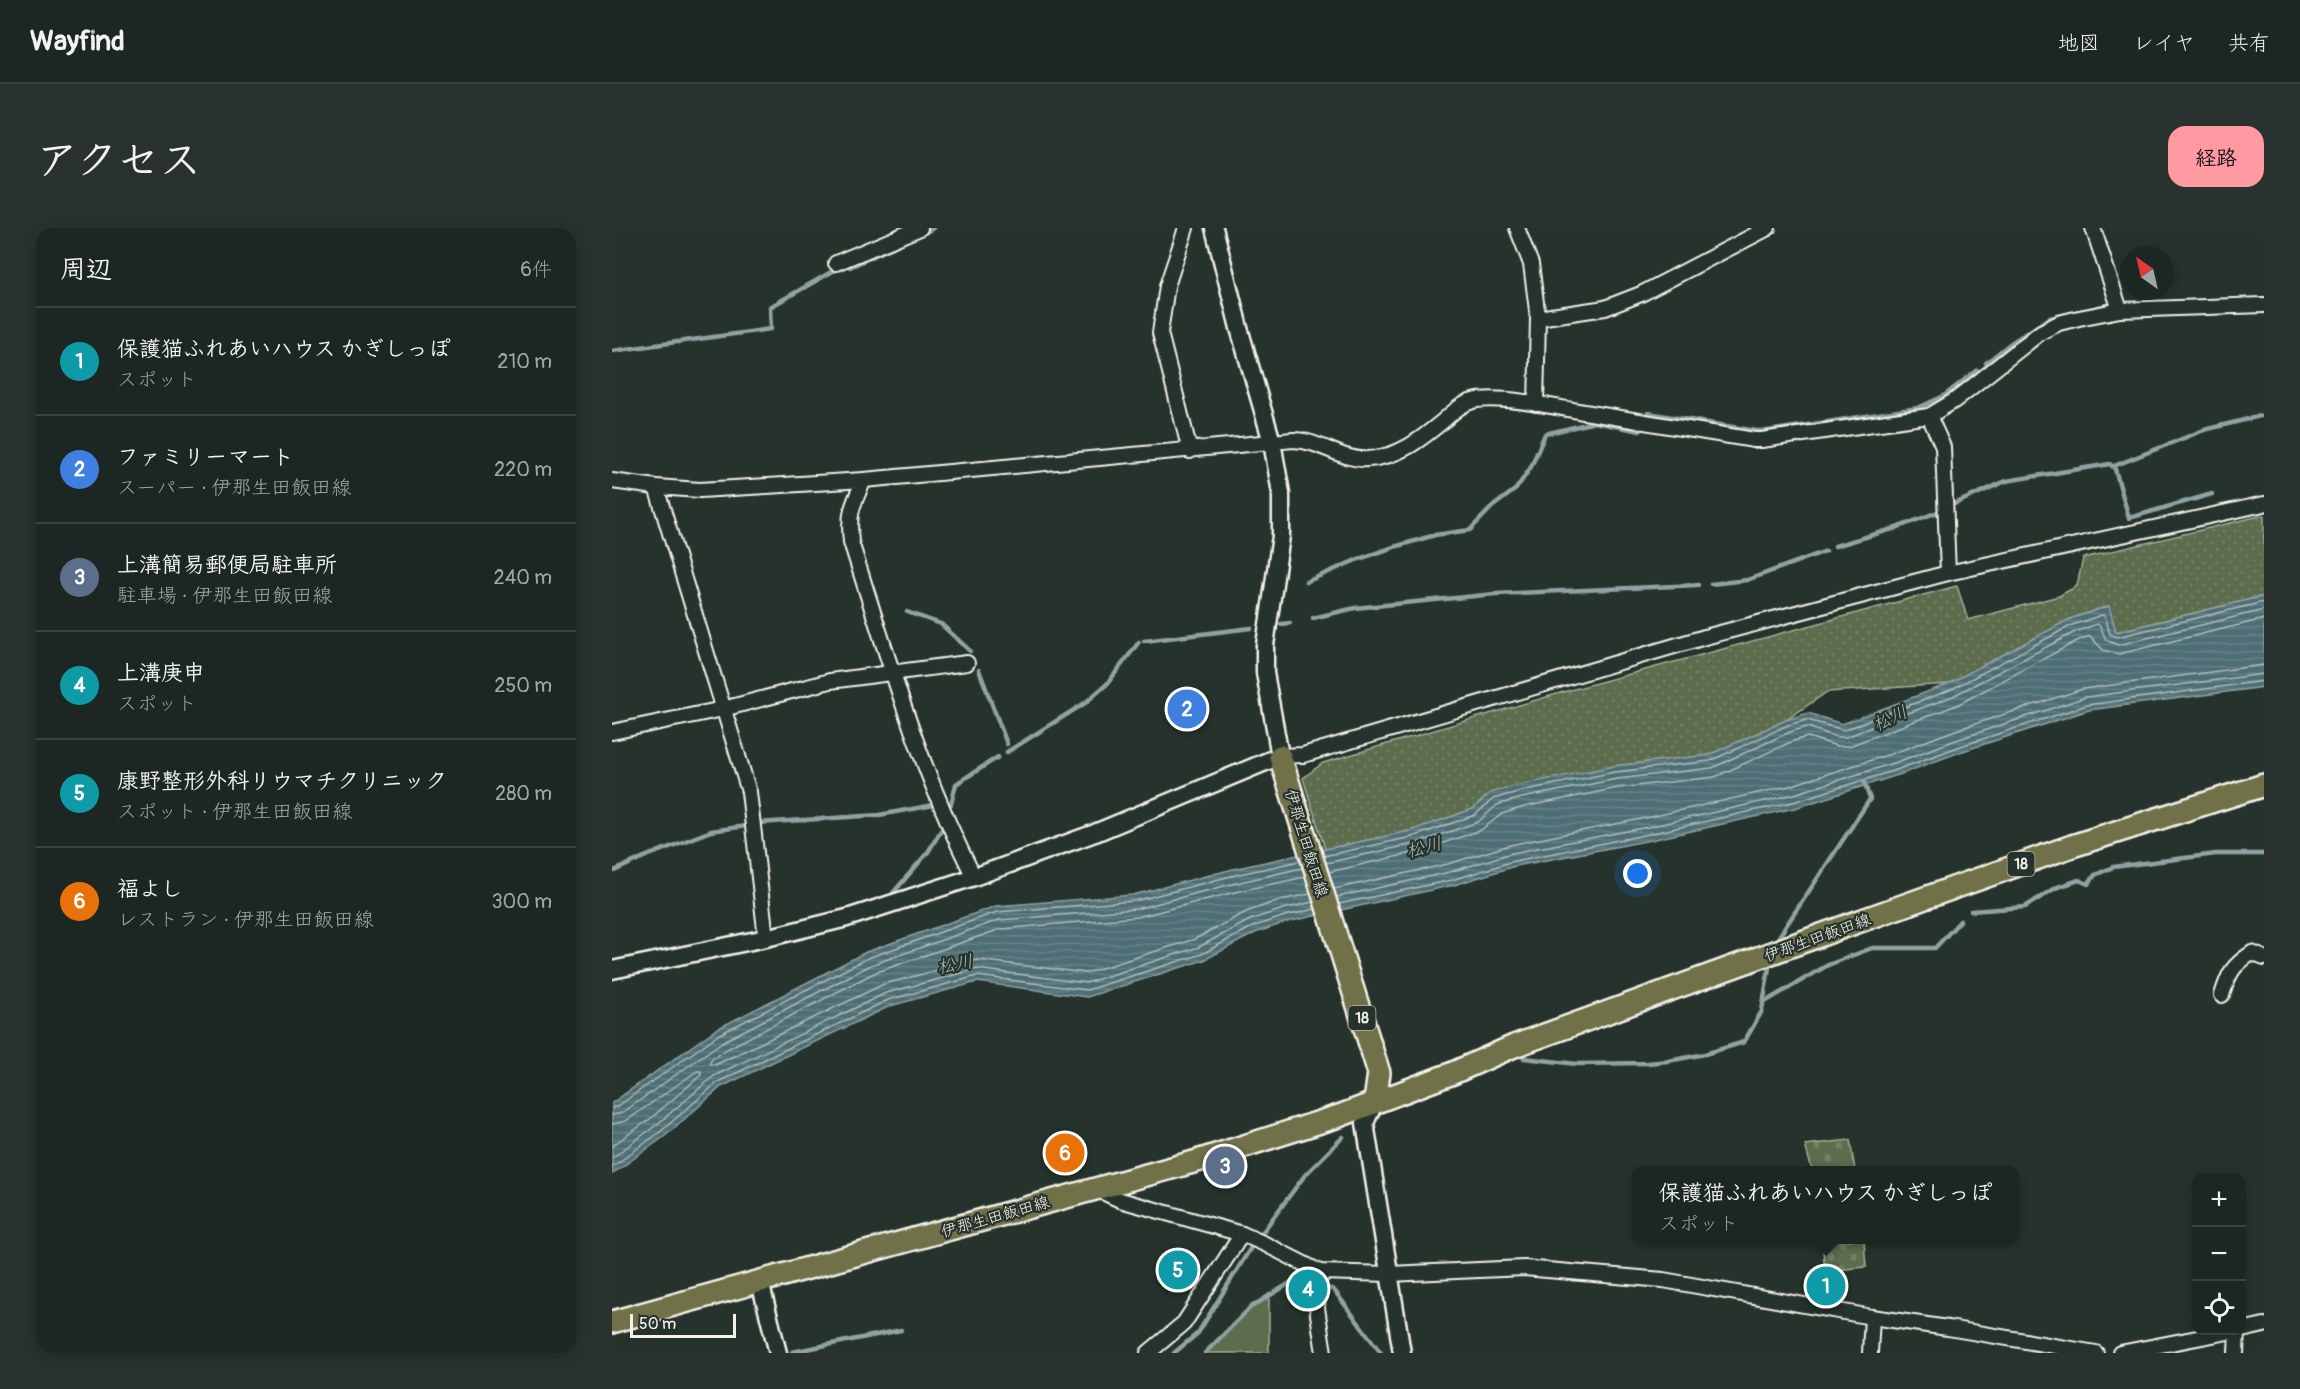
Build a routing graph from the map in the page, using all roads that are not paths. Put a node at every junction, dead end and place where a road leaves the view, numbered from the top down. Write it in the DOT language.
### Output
graph roads {
  1 [pos="920,228"];
  2 [pos="1186,228"];
  3 [pos="1214,228"];
  4 [pos="1517,228"];
  5 [pos="1768,228"];
  6 [pos="2093,228"];
  7 [pos="836,263"];
  8 [pos="2264,305"];
  9 [pos="2120,310"];
  10 [pos="1538,318"];
  11 [pos="1536,404"];
  12 [pos="1929,416"];
  13 [pos="1272,442"];
  14 [pos="1190,451"];
  15 [pos="864,480"];
  16 [pos="612,481"];
  17 [pos="656,487"];
  18 [pos="2264,504"];
  19 [pos="1948,573"];
  20 [pos="968,663"];
  21 [pos="893,675"];
  22 [pos="723,709"];
  23 [pos="612,732"];
  24 [pos="1280,756"];
  25 [pos="2264,785"];
  26 [pos="974,877"];
  27 [pos="766,938"];
  28 [pos="2264,958"];
  29 [pos="612,970"];
  30 [pos="2222,995"];
  31 [pos="1375,1101"];
  32 [pos="1094,1188"];
  33 [pos="1245,1236"];
  34 [pos="1389,1274"];
  35 [pos="1319,1280"];
  36 [pos="760,1282"];
  37 [pos="1872,1317"];
  38 [pos="612,1322"];
  39 [pos="2264,1325"];
  40 [pos="2246,1329"];
  41 [pos="2213,1335"];
  42 [pos="2238,1335"];
  43 [pos="778,1353"];
  44 [pos="1148,1353"];
  45 [pos="1324,1353"];
  46 [pos="1402,1353"];
  47 [pos="1870,1353"];
  48 [pos="2096,1353"];
  49 [pos="2120,1353"];
  50 [pos="2236,1353"];
  1 -- 7 [label="street"];
  2 -- 14 [label="street"];
  3 -- 13 [label="street"];
  4 -- 10 [label="street"];
  5 -- 10 [label="street"];
  6 -- 9 [label="street"];
  8 -- 9 [label="street"];
  9 -- 12 [label="street"];
  10 -- 11 [label="street"];
  11 -- 12 [label="street"];
  11 -- 13 [label="street"];
  12 -- 19 [label="street"];
  13 -- 14 [label="street"];
  13 -- 24 [label="street"];
  14 -- 15 [label="street"];
  15 -- 17 [label="street"];
  15 -- 21 [label="street"];
  16 -- 17 [label="street"];
  17 -- 22 [label="street"];
  18 -- 19 [label="street"];
  19 -- 24 [label="street"];
  20 -- 21 [label="street"];
  21 -- 22 [label="street"];
  21 -- 26 [label="street"];
  22 -- 23 [label="street"];
  22 -- 27 [label="street"];
  24 -- 26 [label="street"];
  24 -- 31 [label="main road, 伊那生田飯田線 / 18"];
  25 -- 31 [label="main road, 伊那生田飯田線 / 18"];
  26 -- 27 [label="street"];
  27 -- 29 [label="street"];
  28 -- 30 [label="street"];
  31 -- 32 [label="main road, 伊那生田飯田線 / 18"];
  31 -- 34 [label="street"];
  32 -- 33 [label="street"];
  32 -- 36 [label="main road, 伊那生田飯田線 / 18"];
  33 -- 35 [label="street"];
  33 -- 44 [label="street"];
  34 -- 35 [label="street"];
  34 -- 37 [label="street"];
  34 -- 46 [label="street"];
  35 -- 45 [label="street"];
  36 -- 38 [label="main road, 伊那生田飯田線 / 18"];
  36 -- 43 [label="street"];
  37 -- 47 [label="street"];
  37 -- 48 [label="street"];
  39 -- 40 [label="street"];
  41 -- 49 [label="street"];
  42 -- 50 [label="street"];
}
